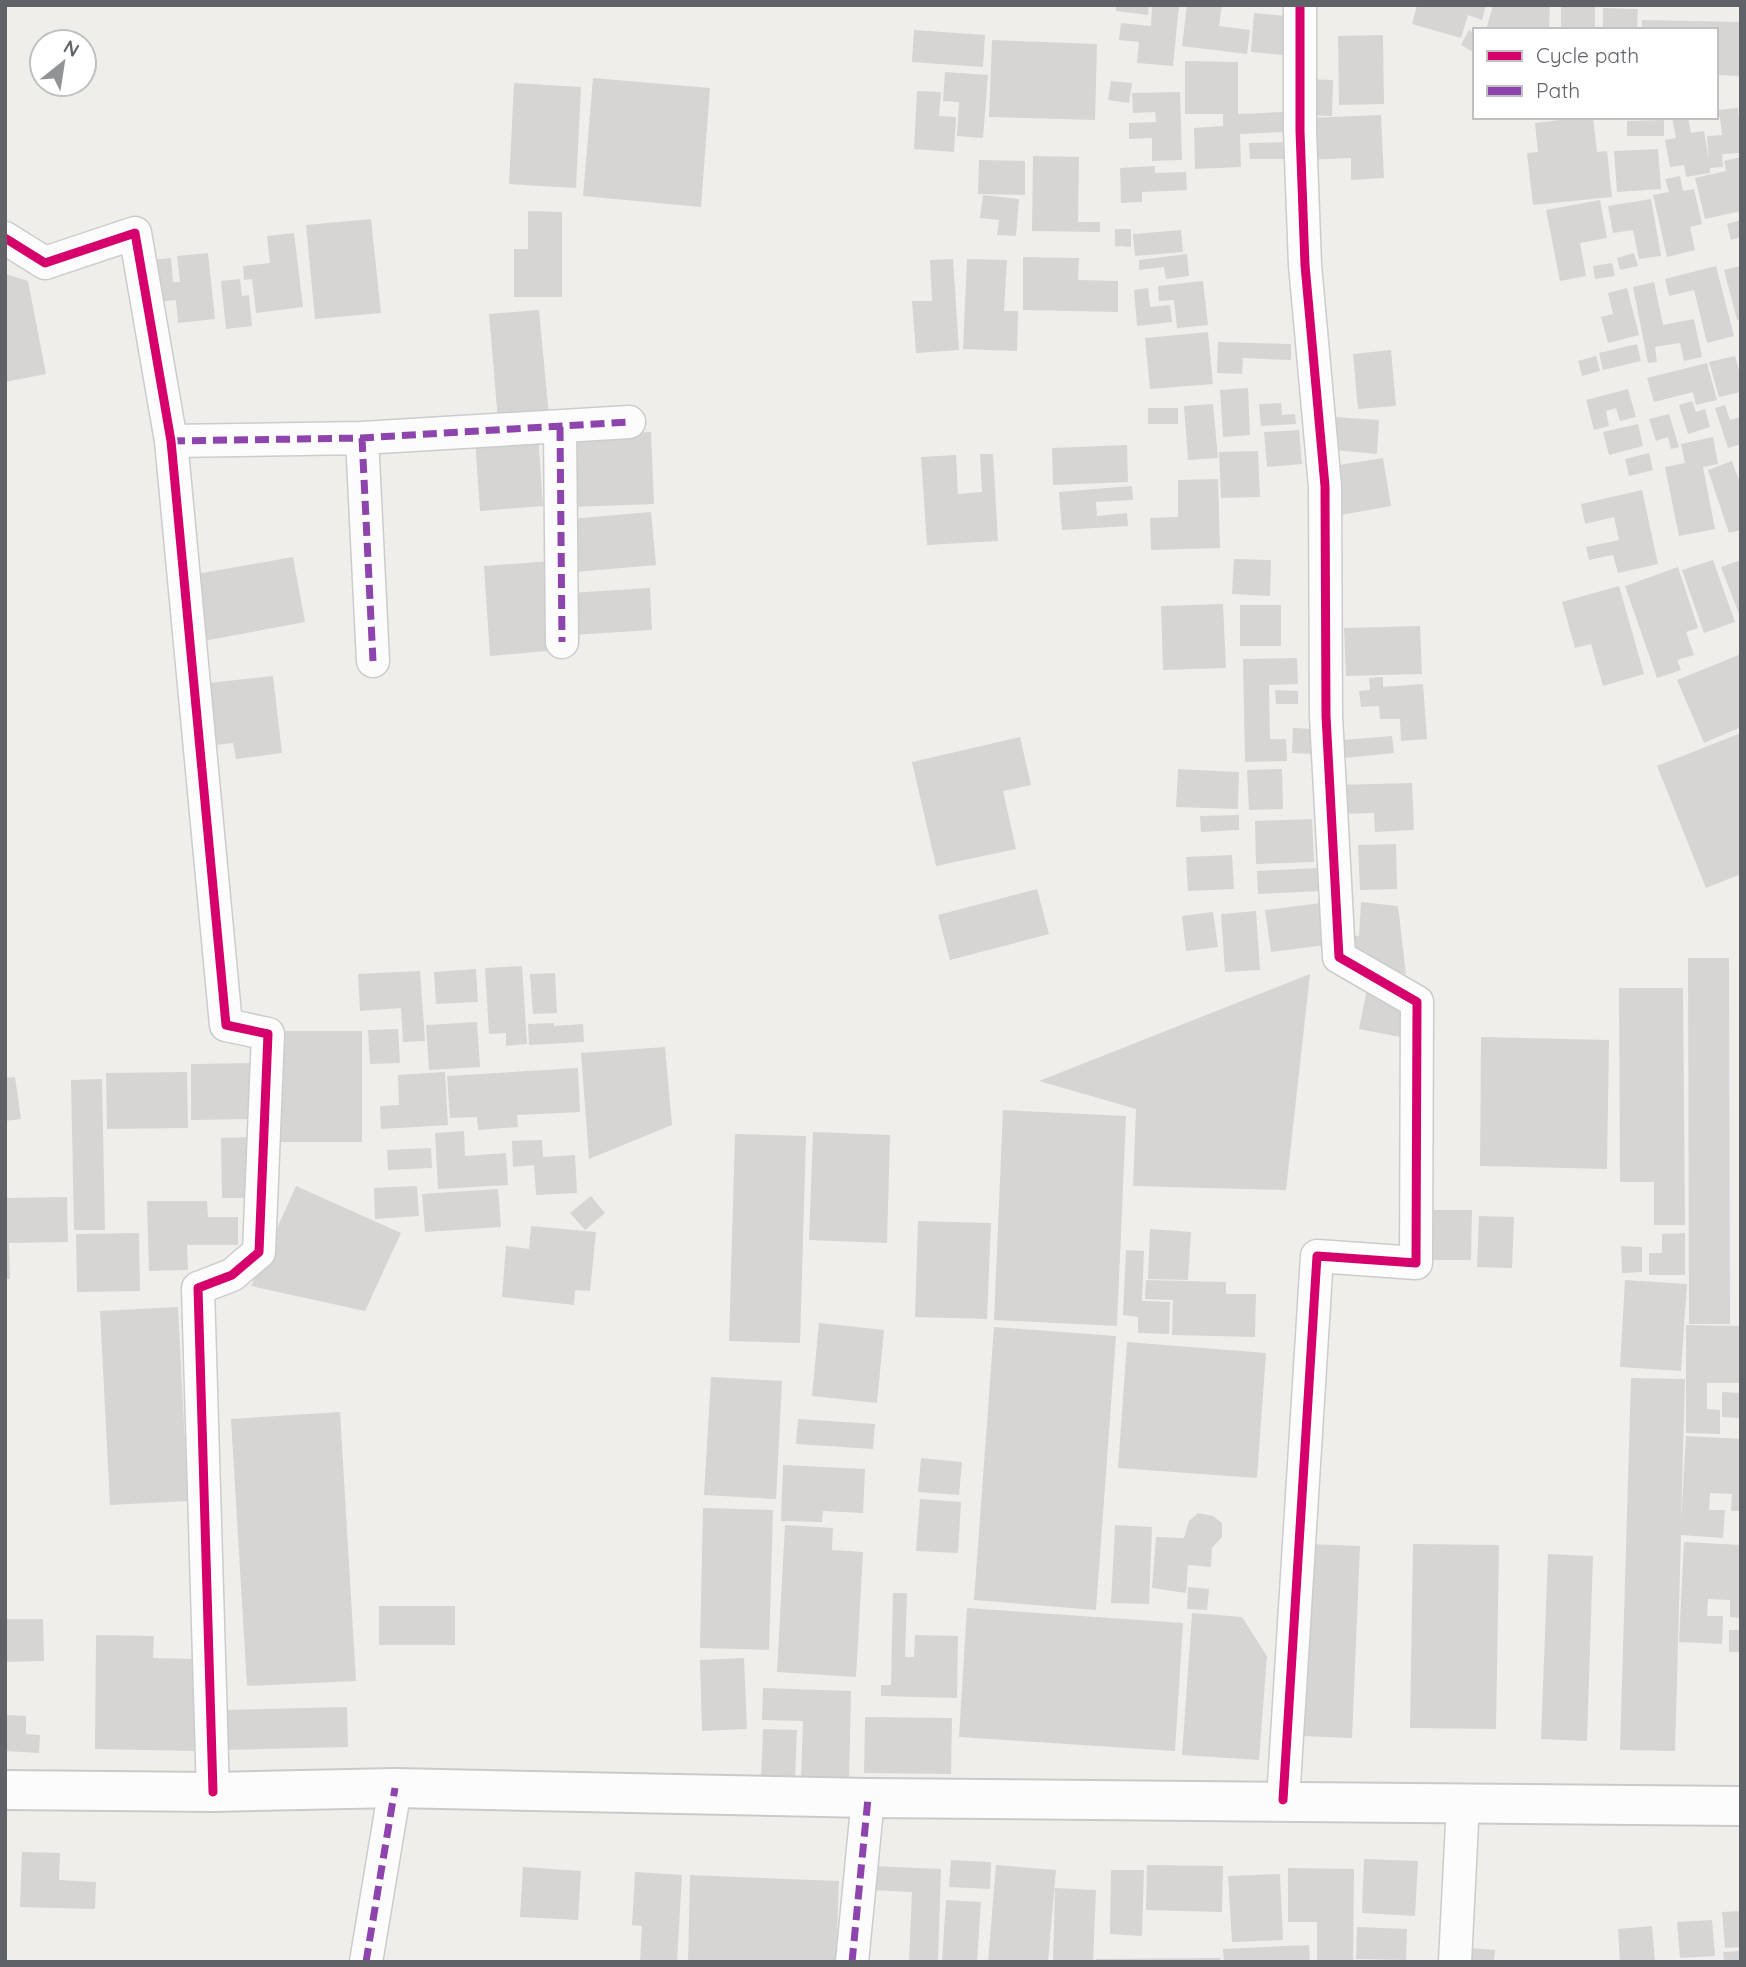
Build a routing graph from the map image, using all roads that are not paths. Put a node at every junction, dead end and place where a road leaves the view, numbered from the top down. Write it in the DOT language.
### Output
graph roads {
  1 [pos="1300,5"];
  2 [pos="5,238"];
  3 [pos="629,422"];
  4 [pos="560,427"];
  5 [pos="362,438"];
  6 [pos="171,441"];
  7 [pos="562,642"];
  8 [pos="373,661"];
  9 [pos="395,1788"];
  10 [pos="5,1790"];
  11 [pos="213,1792"];
  12 [pos="868,1798"];
  13 [pos="1283,1800"];
  14 [pos="1464,1803"];
  15 [pos="1741,1806"];
  16 [pos="366,1962"];
  17 [pos="852,1962"];
  18 [pos="1454,1962"];
  1 -- 13 [label="street"];
  2 -- 6 [label="street"];
  3 -- 4 [label="street"];
  4 -- 5 [label="street"];
  4 -- 7 [label="street"];
  5 -- 6 [label="street"];
  5 -- 8 [label="street"];
  6 -- 11 [label="street"];
  9 -- 11 [label="main road"];
  9 -- 12 [label="main road"];
  9 -- 16 [label="street"];
  10 -- 11 [label="main road"];
  12 -- 13 [label="main road"];
  12 -- 17 [label="street"];
  13 -- 14 [label="main road"];
  14 -- 15 [label="main road"];
  14 -- 18 [label="street"];
}
